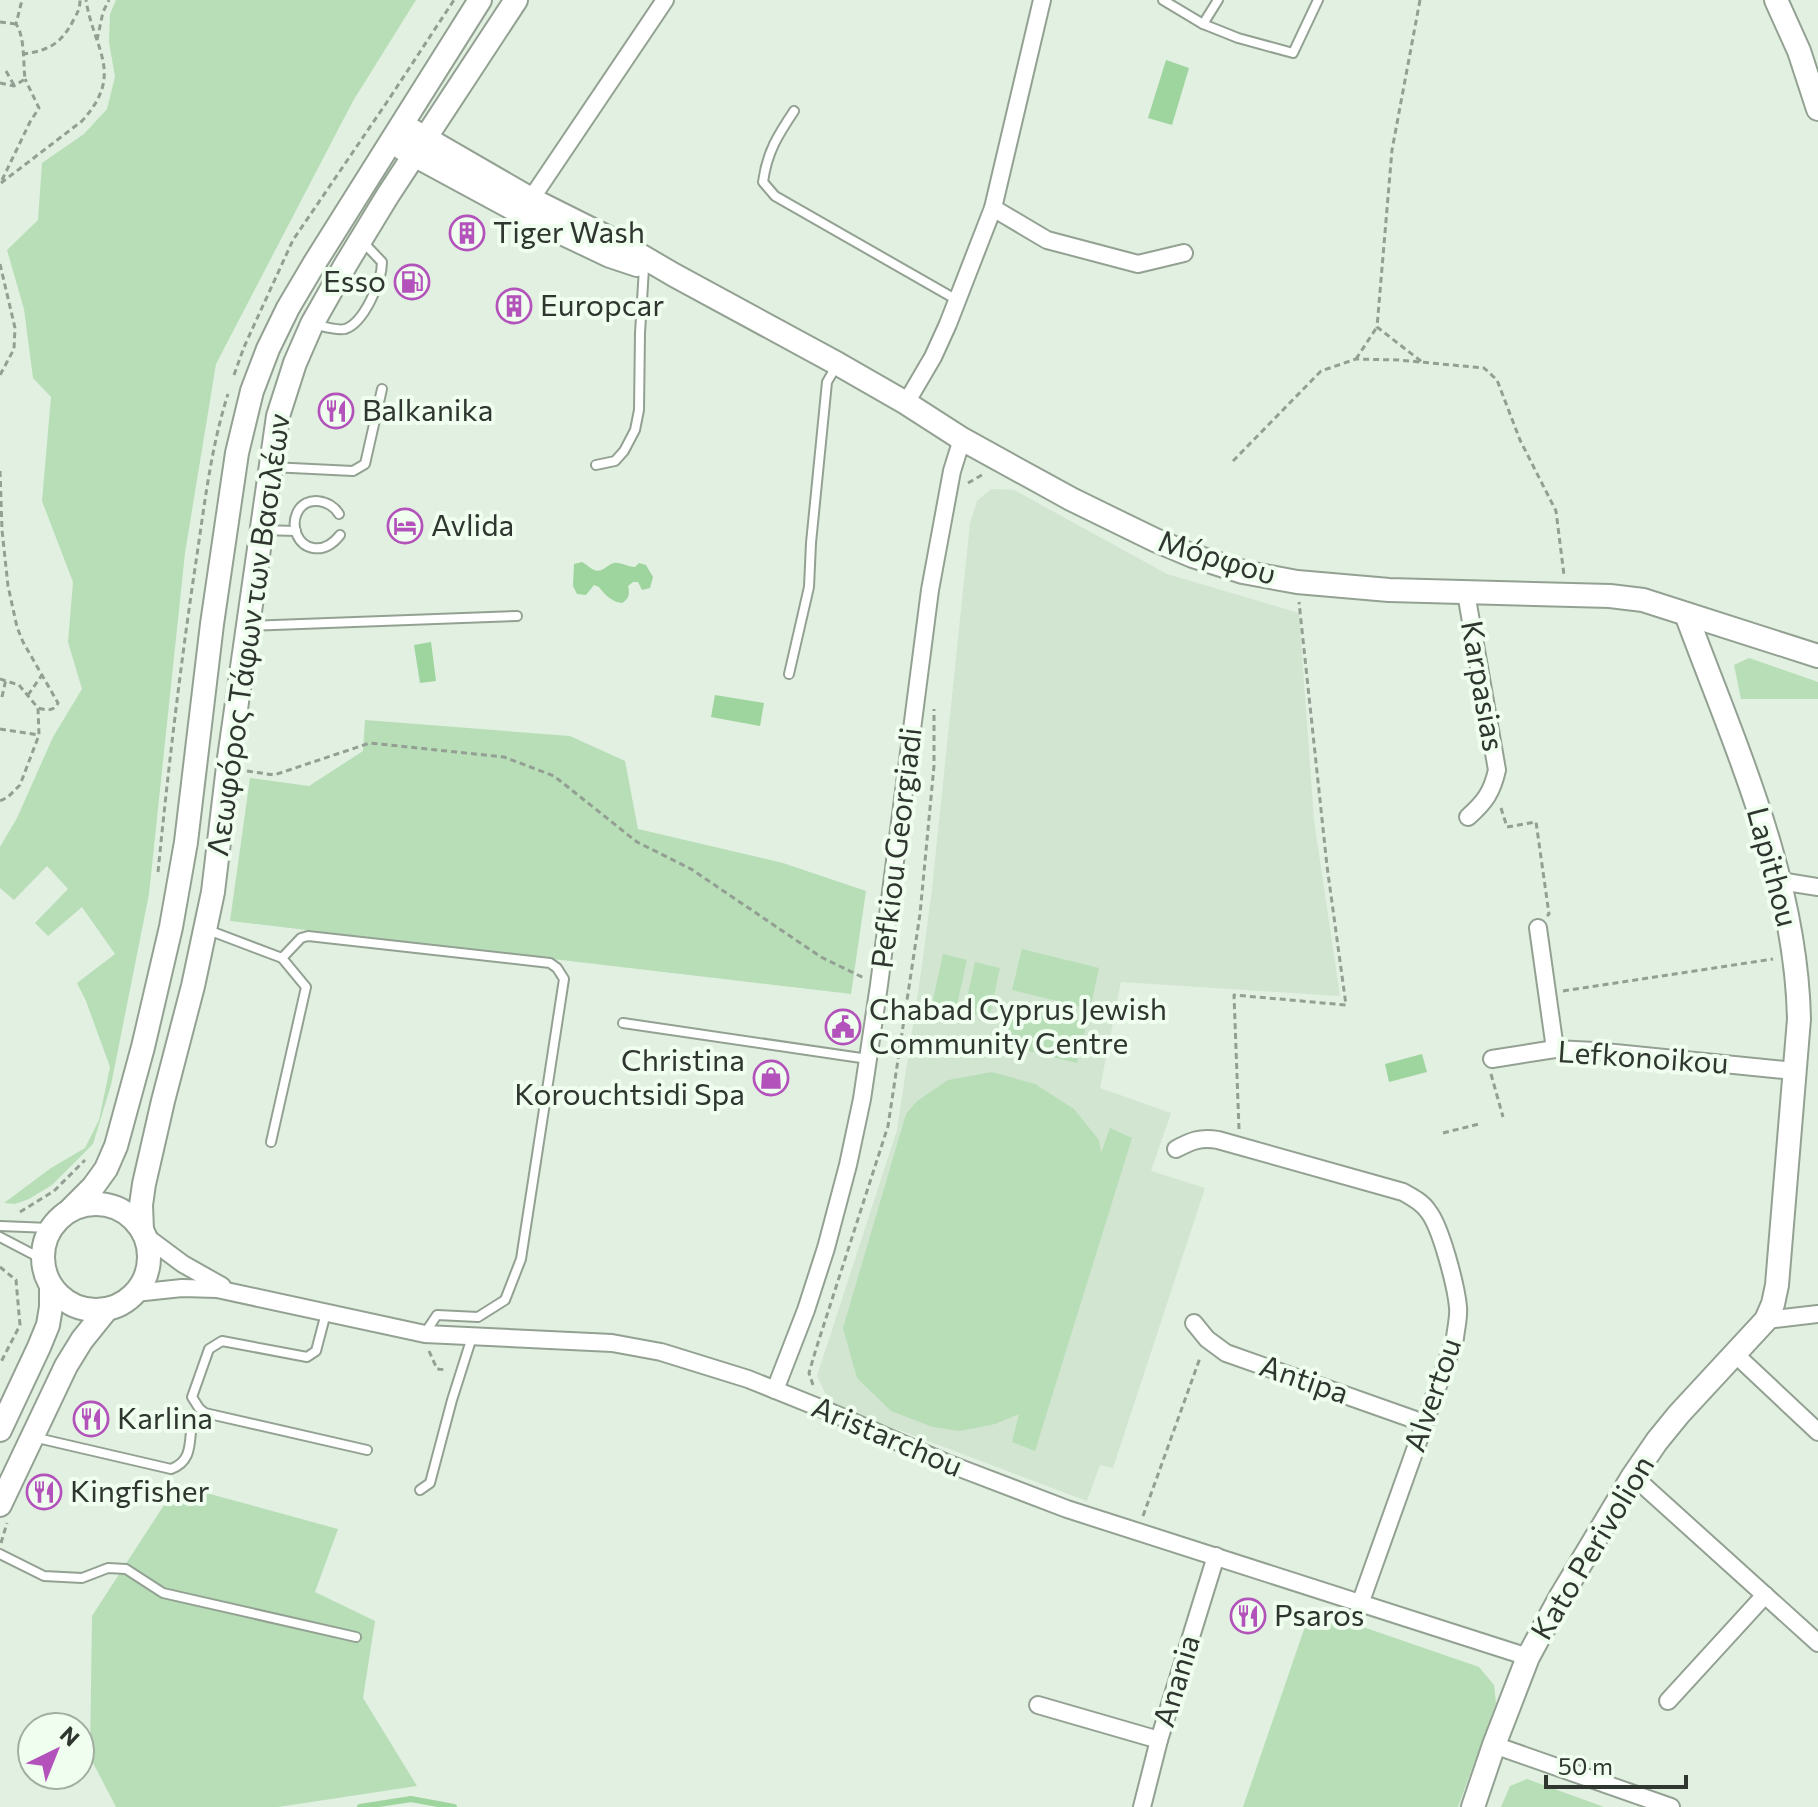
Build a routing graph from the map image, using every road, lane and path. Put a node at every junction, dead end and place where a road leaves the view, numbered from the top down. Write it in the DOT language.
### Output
graph roads {
  1 [pos="22,0"];
  2 [pos="80,0"];
  3 [pos="86,0"];
  4 [pos="109,0"];
  5 [pos="480,0"];
  6 [pos="516,0"];
  7 [pos="665,0"];
  8 [pos="1042,0"];
  9 [pos="1163,0"];
  10 [pos="1218,0"];
  11 [pos="1318,0"];
  12 [pos="1420,0"];
  13 [pos="1776,0"];
  14 [pos="0,22"];
  15 [pos="16,24"];
  16 [pos="1203,24"];
  17 [pos="97,40"];
  18 [pos="22,54"];
  19 [pos="6,71"];
  20 [pos="25,79"];
  21 [pos="0,83"];
  22 [pos="14,86"];
  23 [pos="1818,109"];
  24 [pos="794,111"];
  25 [pos="397,133"];
  26 [pos="420,147"];
  27 [pos="0,183"];
  28 [pos="531,199"];
  29 [pos="993,208"];
  30 [pos="361,241"];
  31 [pos="1184,253"];
  32 [pos="0,264"];
  33 [pos="644,268"];
  34 [pos="674,275"];
  35 [pos="958,300"];
  36 [pos="312,324"];
  37 [pos="1377,327"];
  38 [pos="1356,359"];
  39 [pos="1422,362"];
  40 [pos="838,364"];
  41 [pos="0,375"];
  42 [pos="382,389"];
  43 [pos="906,403"];
  44 [pos="962,439"];
  45 [pos="1233,461"];
  46 [pos="596,465"];
  47 [pos="270,467"];
  48 [pos="0,471"];
  49 [pos="984,473"];
  50 [pos="963,489"];
  51 [pos="339,514"];
  52 [pos="261,530"];
  53 [pos="296,531"];
  54 [pos="340,535"];
  55 [pos="1297,582"];
  56 [pos="1466,593"];
  57 [pos="1567,595"];
  58 [pos="1686,614"];
  59 [pos="517,616"];
  60 [pos="247,626"];
  61 [pos="1818,656"];
  62 [pos="789,674"];
  63 [pos="42,675"];
  64 [pos="0,679"];
  65 [pos="6,679"];
  66 [pos="28,695"];
  67 [pos="2,697"];
  68 [pos="934,706"];
  69 [pos="38,708"];
  70 [pos="0,729"];
  71 [pos="39,735"];
  72 [pos="227,769"];
  73 [pos="1494,785"];
  74 [pos="0,801"];
  75 [pos="1468,817"];
  76 [pos="1780,881"];
  77 [pos="1818,887"];
  78 [pos="1538,928"];
  79 [pos="205,929"];
  80 [pos="1794,955"];
  81 [pos="282,958"];
  82 [pos="879,985"];
  83 [pos="1547,993"];
  84 [pos="623,1023"];
  85 [pos="1555,1049"];
  86 [pos="868,1059"];
  87 [pos="1492,1059"];
  88 [pos="1794,1071"];
  89 [pos="1503,1117"];
  90 [pos="1479,1124"];
  91 [pos="1443,1133"];
  92 [pos="271,1142"];
  93 [pos="1239,1146"];
  94 [pos="1176,1149"];
  95 [pos="71,1209"];
  96 [pos="0,1226"];
  97 [pos="50,1228"];
  98 [pos="143,1232"];
  99 [pos="0,1237"];
  100 [pos="42,1259"];
  101 [pos="0,1267"];
  102 [pos="51,1286"];
  103 [pos="230,1291"];
  104 [pos="135,1293"];
  105 [pos="107,1309"];
  106 [pos="326,1312"];
  107 [pos="1818,1314"];
  108 [pos="1766,1320"];
  109 [pos="1194,1323"];
  110 [pos="425,1334"];
  111 [pos="473,1336"];
  112 [pos="1207,1339"];
  113 [pos="1735,1354"];
  114 [pos="0,1364"];
  115 [pos="775,1390"];
  116 [pos="817,1392"];
  117 [pos="192,1422"];
  118 [pos="1424,1423"];
  119 [pos="0,1430"];
  120 [pos="1818,1432"];
  121 [pos="33,1437"];
  122 [pos="367,1450"];
  123 [pos="1633,1476"];
  124 [pos="420,1490"];
  125 [pos="0,1505"];
  126 [pos="1137,1531"];
  127 [pos="0,1554"];
  128 [pos="1216,1556"];
  129 [pos="1765,1595"];
  130 [pos="1360,1604"];
  131 [pos="356,1637"];
  132 [pos="1818,1643"];
  133 [pos="1528,1657"];
  134 [pos="1668,1701"];
  135 [pos="1038,1705"];
  136 [pos="1159,1740"];
  137 [pos="1494,1745"];
  138 [pos="1142,1807"];
  139 [pos="1473,1807"];
  140 [pos="1671,1807"];
  1 -- 15 [label="path"];
  2 -- 18 [label="path"];
  3 -- 17 [label="path"];
  4 -- 17 [label="path"];
  5 -- 25 [label="main road, Λεωφόρος Τάφων των Βασιλέων"];
  6 -- 26 [label="main road, Λεωφόρος Τάφων των Βασιλέων"];
  7 -- 28 [label="street"];
  8 -- 29 [label="street"];
  9 -- 16 [label="lane"];
  10 -- 16 [label="lane"];
  11 -- 16 [label="lane"];
  12 -- 37 [label="path"];
  13 -- 23 [label="main road"];
  14 -- 15 [label="path"];
  15 -- 18 [label="path"];
  17 -- 27 [label="path"];
  18 -- 20 [label="path"];
  19 -- 22 [label="path"];
  20 -- 22 [label="path"];
  20 -- 27 [label="path"];
  21 -- 22 [label="path"];
  24 -- 35 [label="lane"];
  25 -- 26 [label="main road, Μόρφου"];
  25 -- 95 [label="main road, Λεωφόρος Τάφων των Βασιλέων"];
  26 -- 28 [label="main road, Μόρφου"];
  26 -- 30 [label="main road, Λεωφόρος Τάφων των Βασιλέων"];
  26 -- 33 [label="main road, Μόρφου"];
  28 -- 34 [label="main road, Μόρφου"];
  29 -- 31 [label="street"];
  29 -- 35 [label="street"];
  30 -- 36 [label="main road, Λεωφόρος Τάφων των Βασιλέων"];
  30 -- 36 [label="lane"];
  32 -- 41 [label="path"];
  33 -- 34 [label="main road, Μόρφου"];
  33 -- 46 [label="lane"];
  34 -- 40 [label="main road, Μόρφου"];
  35 -- 43 [label="street"];
  36 -- 47 [label="main road, Λεωφόρος Τάφων των Βασιλέων"];
  37 -- 38 [label="path"];
  37 -- 39 [label="path"];
  38 -- 39 [label="path"];
  38 -- 45 [label="path"];
  39 -- 57 [label="path"];
  40 -- 43 [label="main road, Μόρφου"];
  40 -- 62 [label="lane"];
  42 -- 47 [label="lane"];
  43 -- 44 [label="main road, Μόρφου"];
  44 -- 55 [label="main road, Μόρφου"];
  44 -- 82 [label="street, Pefkiou Georgiadi"];
  47 -- 52 [label="main road, Λεωφόρος Τάφων των Βασιλέων"];
  48 -- 63 [label="path"];
  49 -- 50 [label="path"];
  51 -- 53 [label="lane"];
  52 -- 53 [label="lane"];
  52 -- 60 [label="main road, Λεωφόρος Τάφων των Βασιλέων"];
  53 -- 54 [label="lane"];
  55 -- 56 [label="main road, Μόρφου"];
  55 -- 93 [label="path"];
  56 -- 57 [label="main road, Μόρφου"];
  56 -- 73 [label="street, Karpasias"];
  57 -- 58 [label="main road, Μόρφου"];
  58 -- 61 [label="main road, Μόρφου"];
  58 -- 76 [label="main road, Lapithou"];
  59 -- 60 [label="lane"];
  60 -- 72 [label="main road, Λεωφόρος Τάφων των Βασιλέων"];
  63 -- 66 [label="path"];
  63 -- 69 [label="path"];
  64 -- 65 [label="path"];
  65 -- 66 [label="path"];
  65 -- 67 [label="path"];
  66 -- 69 [label="path"];
  68 -- 116 [label="path"];
  69 -- 71 [label="path"];
  70 -- 71 [label="path"];
  71 -- 74 [label="path"];
  72 -- 79 [label="main road, Λεωφόρος Τάφων των Βασιλέων"];
  72 -- 82 [label="path"];
  73 -- 75 [label="street, Karpasias"];
  73 -- 78 [label="path"];
  76 -- 77 [label="street"];
  76 -- 80 [label="main road, Lapithou"];
  78 -- 83 [label="street"];
  79 -- 81 [label="lane"];
  79 -- 98 [label="main road, Λεωφόρος Τάφων των Βασιλέων"];
  80 -- 83 [label="path"];
  80 -- 88 [label="main road, Lapithou"];
  81 -- 92 [label="lane"];
  81 -- 110 [label="lane"];
  82 -- 86 [label="street, Pefkiou Georgiadi"];
  83 -- 85 [label="street"];
  84 -- 86 [label="lane"];
  85 -- 87 [label="street, Lefkonoikou"];
  85 -- 88 [label="street, Lefkonoikou"];
  86 -- 115 [label="street, Pefkiou Georgiadi"];
  87 -- 89 [label="path"];
  88 -- 108 [label="main road, Lapithou"];
  90 -- 91 [label="path"];
  93 -- 94 [label="street, Alvertou"];
  93 -- 118 [label="street, Alvertou"];
  95 -- 97 [label="main road"];
  95 -- 98 [label="main road"];
  96 -- 97 [label="lane"];
  97 -- 100 [label="main road"];
  98 -- 103 [label="street, Aristarchou"];
  98 -- 104 [label="main road"];
  99 -- 100 [label="lane"];
  100 -- 102 [label="main road"];
  101 -- 114 [label="path"];
  102 -- 105 [label="main road"];
  102 -- 119 [label="main road"];
  103 -- 104 [label="street, Aristarchou"];
  103 -- 106 [label="street, Aristarchou"];
  104 -- 105 [label="main road"];
  105 -- 121 [label="main road"];
  106 -- 110 [label="street, Aristarchou"];
  106 -- 122 [label="lane"];
  107 -- 108 [label="street"];
  108 -- 113 [label="main road, Kato Perivolion"];
  109 -- 112 [label="street, Antipa"];
  110 -- 111 [label="street, Aristarchou"];
  111 -- 115 [label="street, Aristarchou"];
  111 -- 124 [label="lane"];
  112 -- 118 [label="street, Antipa"];
  112 -- 126 [label="path"];
  113 -- 120 [label="street"];
  113 -- 123 [label="main road, Kato Perivolion"];
  115 -- 126 [label="street, Aristarchou"];
  117 -- 121 [label="lane"];
  118 -- 130 [label="street, Alvertou"];
  121 -- 125 [label="main road"];
  123 -- 129 [label="street"];
  123 -- 133 [label="main road, Kato Perivolion"];
  126 -- 128 [label="street, Aristarchou"];
  127 -- 131 [label="lane"];
  128 -- 130 [label="street, Aristarchou"];
  128 -- 136 [label="street, Anania"];
  129 -- 132 [label="street"];
  129 -- 134 [label="street"];
  130 -- 133 [label="street, Aristarchou"];
  133 -- 137 [label="main road, Kato Perivolion"];
  135 -- 136 [label="street"];
  136 -- 138 [label="street, Anania"];
  137 -- 139 [label="main road, Kato Perivolion"];
  137 -- 140 [label="street"];
}
